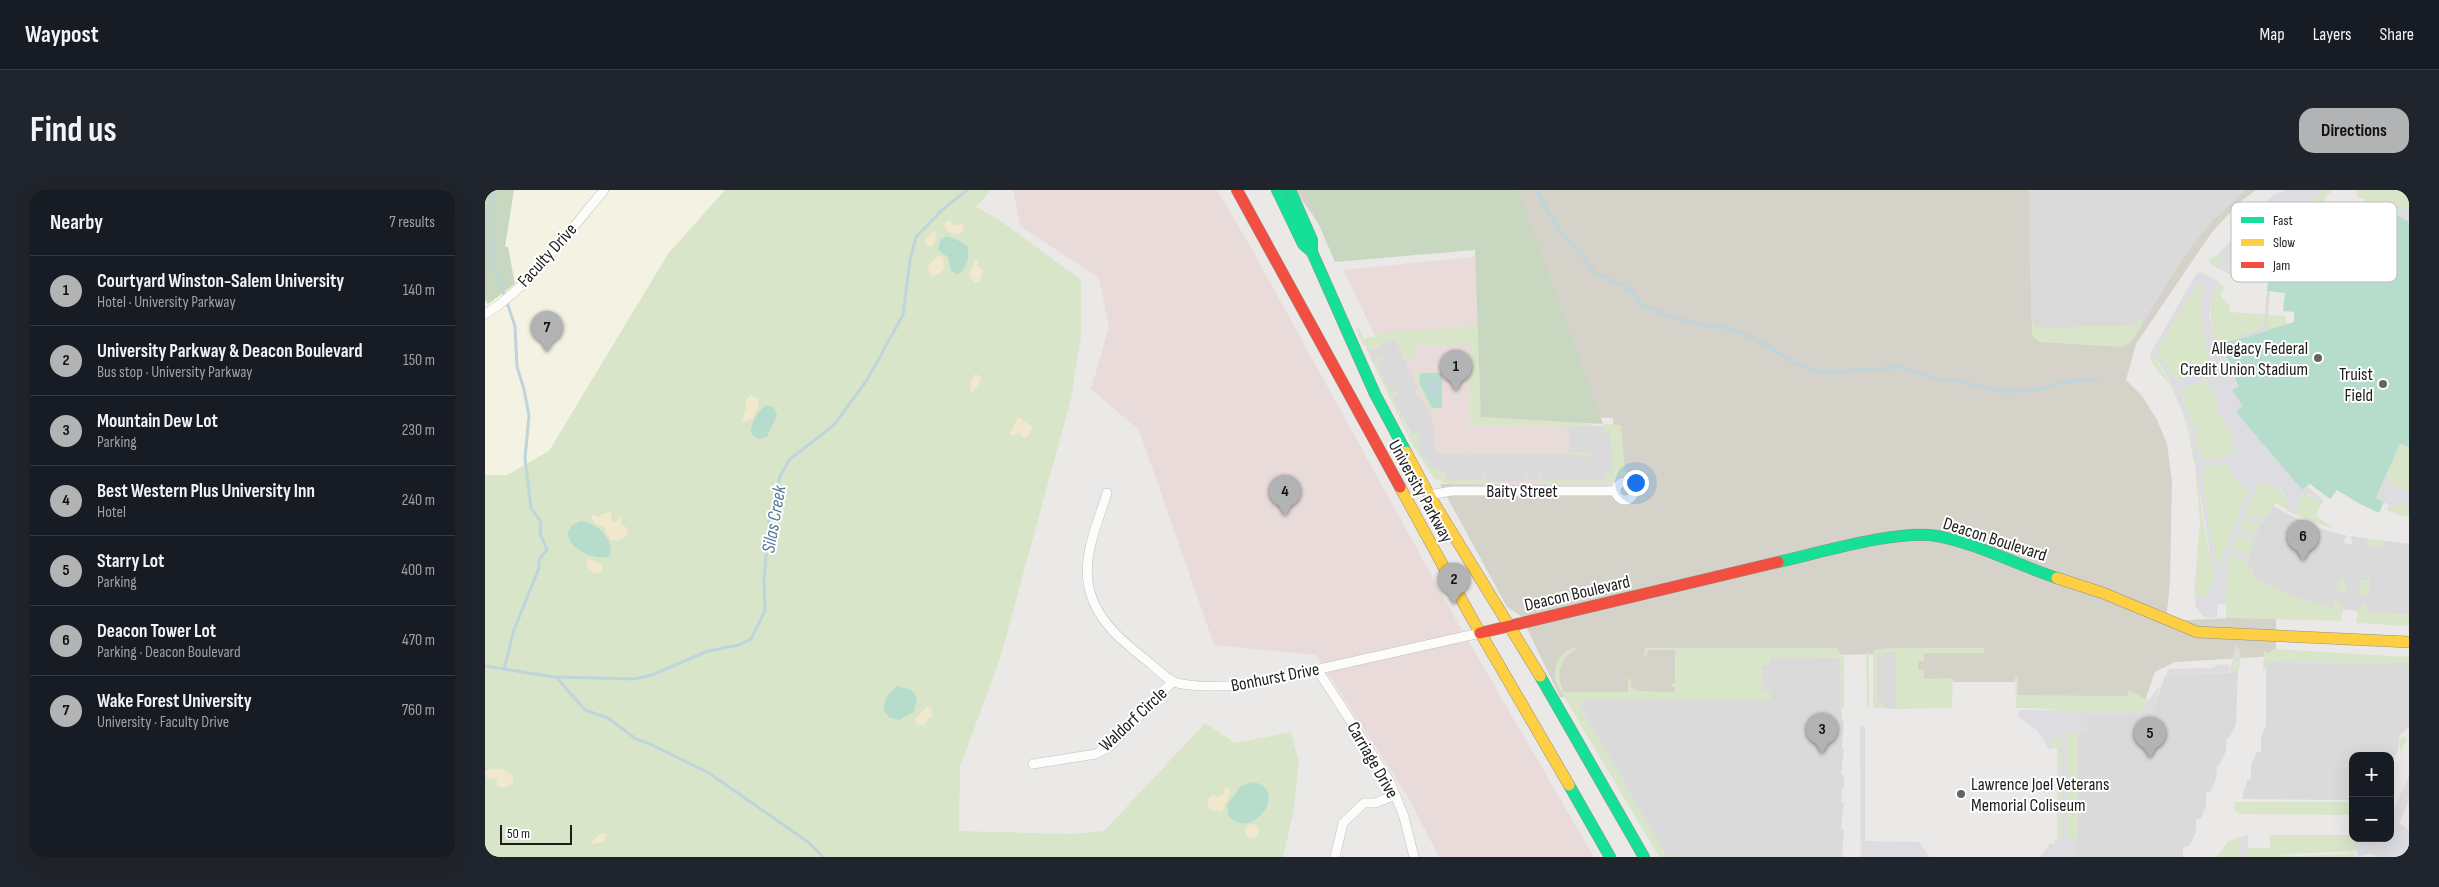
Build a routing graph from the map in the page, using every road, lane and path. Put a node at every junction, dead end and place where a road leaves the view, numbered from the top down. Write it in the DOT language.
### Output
graph roads {
  1 [pos="604,190"];
  2 [pos="1237,190"];
  3 [pos="1277,190"];
  4 [pos="1290,190"];
  5 [pos="1312,252"];
  6 [pos="485,314"];
  7 [pos="1616,491"];
  8 [pos="1107,493"];
  9 [pos="1429,495"];
  10 [pos="1511,626"];
  11 [pos="1480,633"];
  12 [pos="2409,642"];
  13 [pos="1317,669"];
  14 [pos="1173,681"];
  15 [pos="1033,764"];
  16 [pos="1395,795"];
  17 [pos="1335,857"];
  18 [pos="1414,857"];
  19 [pos="1610,857"];
  20 [pos="1644,857"];
  1 -- 6 [label="street, Faculty Drive"];
  2 -- 11 [label="main road, University Parkway"];
  3 -- 5 [label="main road, University Parkway"];
  4 -- 5 [label="main road"];
  5 -- 9 [label="main road, University Parkway"];
  7 -- 9 [label="street, Baity Street"];
  8 -- 14 [label="street"];
  9 -- 10 [label="main road, University Parkway"];
  10 -- 11 [label="main road, Deacon Boulevard"];
  10 -- 12 [label="main road, Deacon Boulevard"];
  10 -- 20 [label="main road, University Parkway"];
  11 -- 13 [label="street, Bonhurst Drive"];
  11 -- 19 [label="main road, University Parkway"];
  13 -- 14 [label="street, Bonhurst Drive"];
  13 -- 16 [label="street, Carriage Drive"];
  14 -- 15 [label="street, Waldorf Circle"];
  16 -- 17 [label="street"];
  16 -- 18 [label="street, Carriage Drive"];
}
